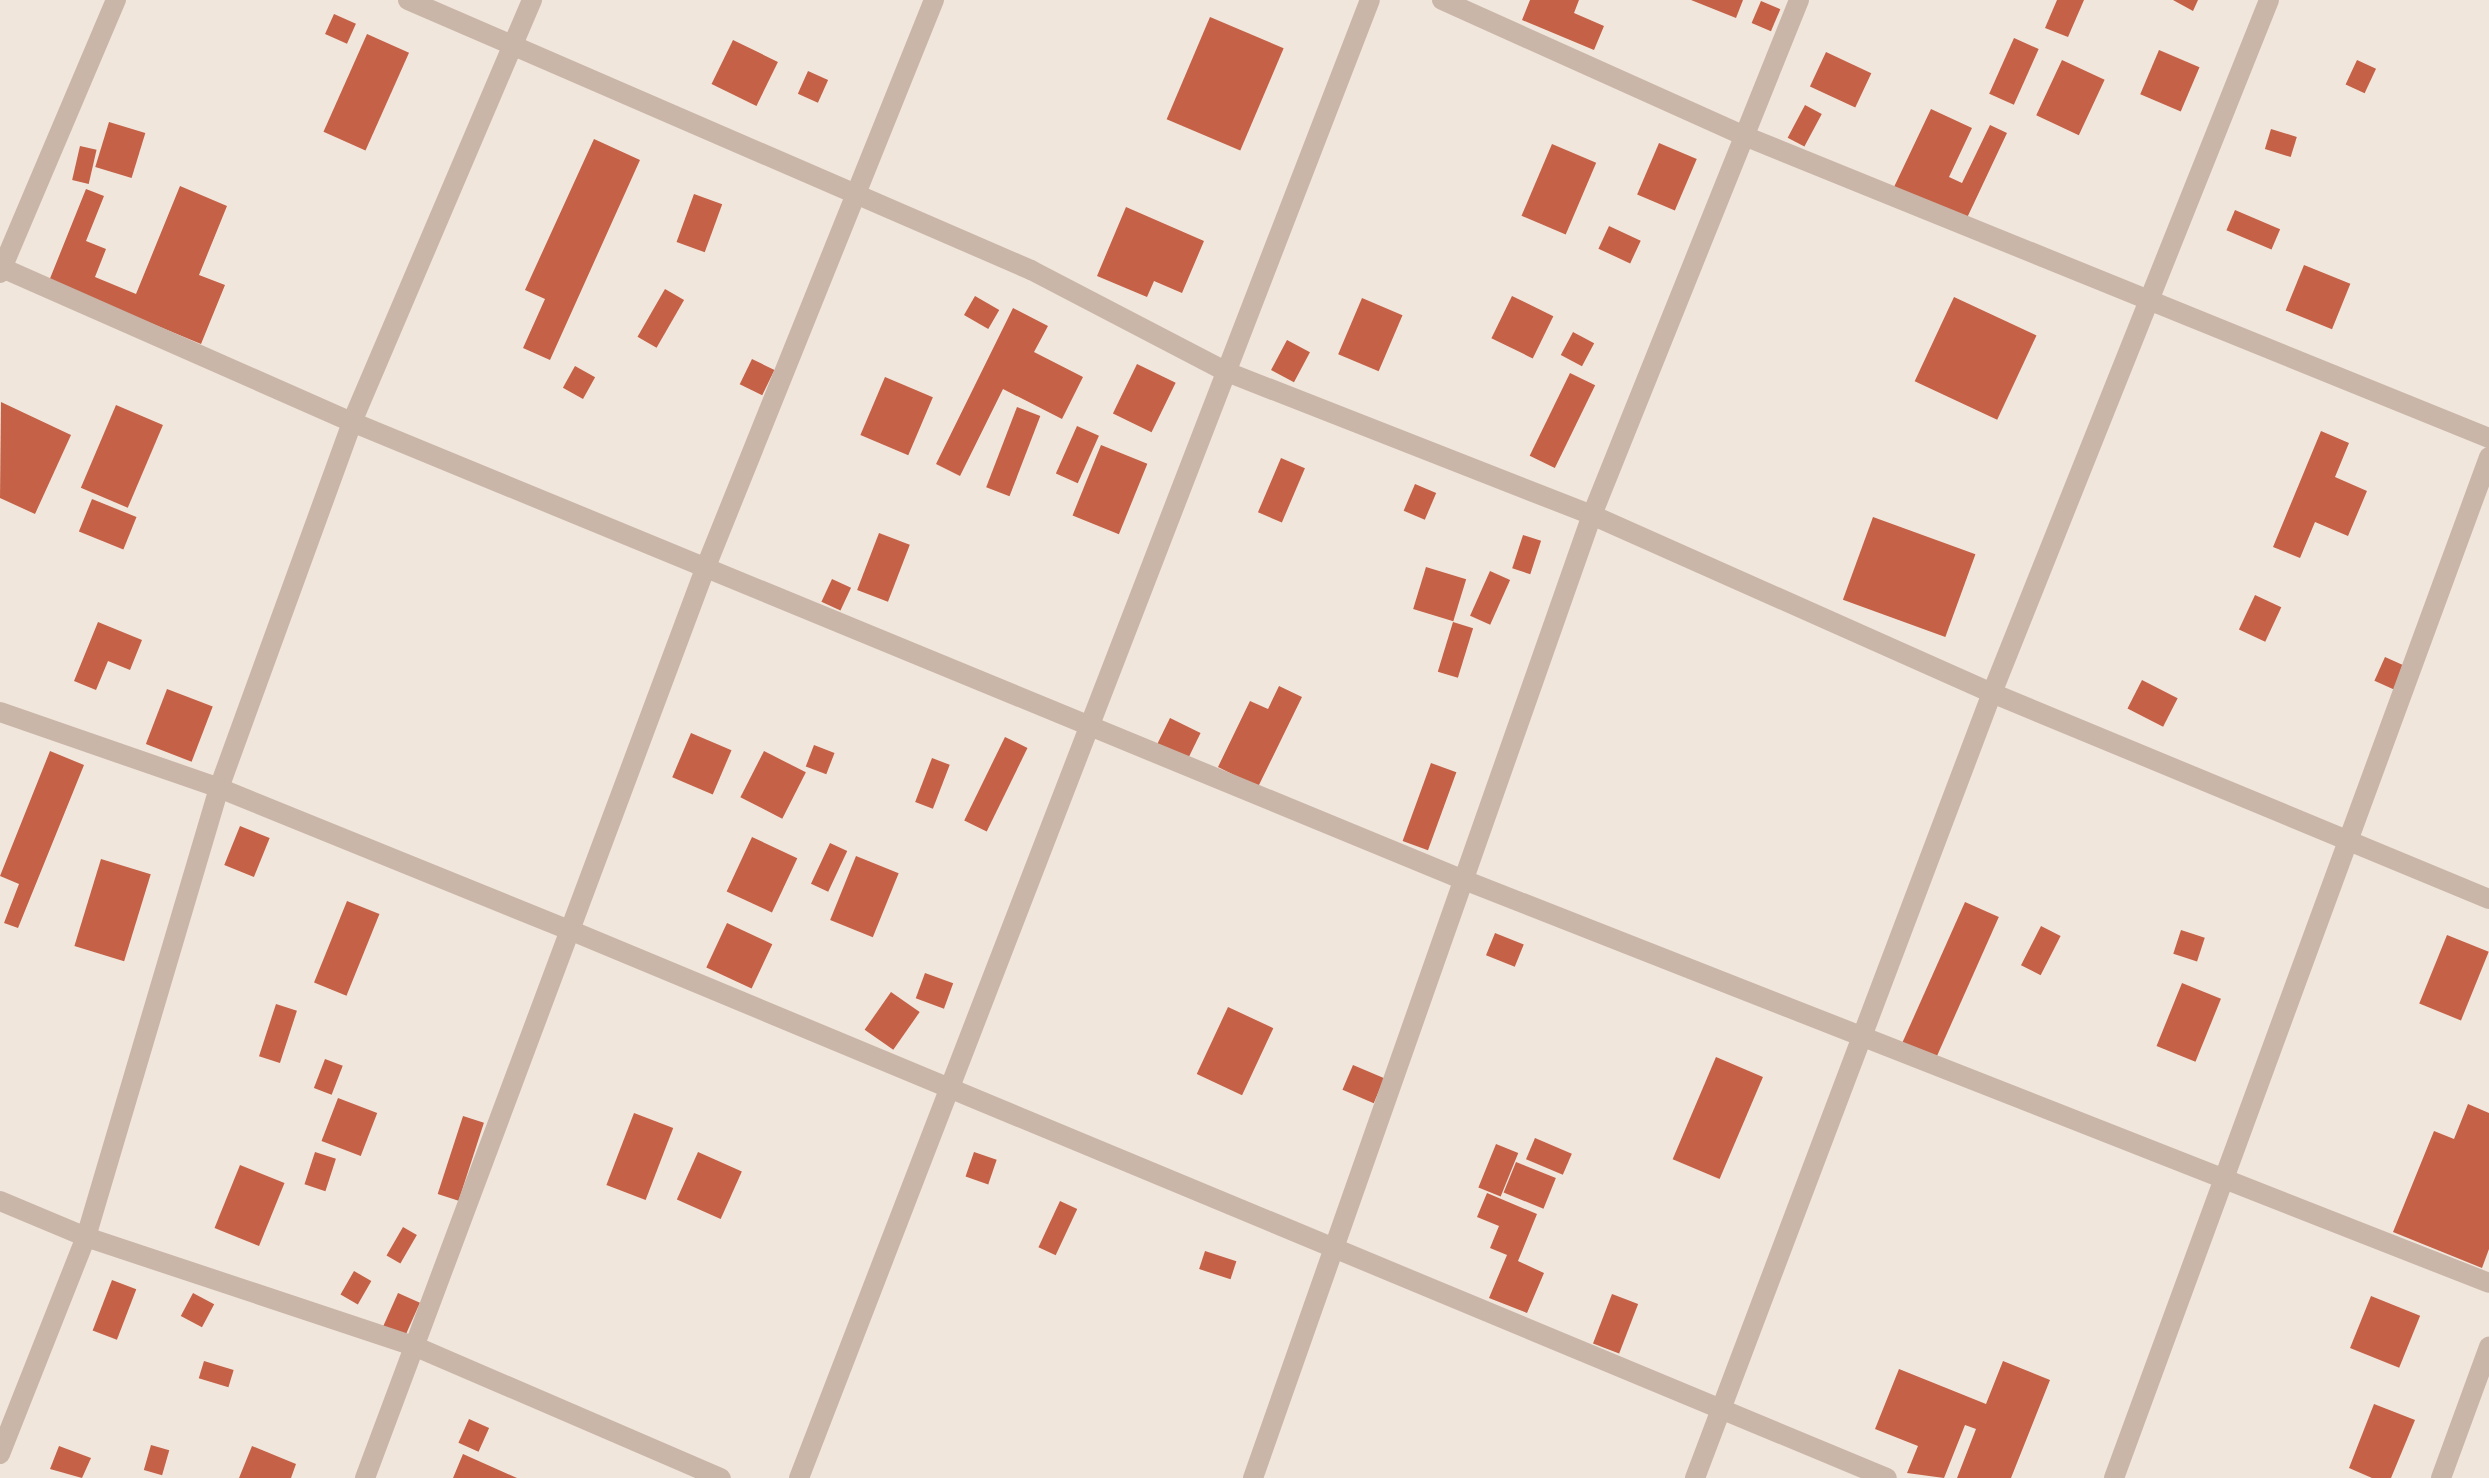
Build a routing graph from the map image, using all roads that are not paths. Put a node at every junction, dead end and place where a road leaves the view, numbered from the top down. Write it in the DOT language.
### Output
graph roads {
  1 [pos="116,0"];
  2 [pos="408,0"];
  3 [pos="532,0"];
  4 [pos="934,0"];
  5 [pos="1370,0"];
  6 [pos="1442,0"];
  7 [pos="1799,0"];
  8 [pos="2269,0"];
  9 [pos="513,45"];
  10 [pos="1742,135"];
  11 [pos="852,194"];
  12 [pos="1,270"];
  13 [pos="2148,302"];
  14 [pos="1227,372"];
  15 [pos="352,422"];
  16 [pos="2489,438"];
  17 [pos="2489,457"];
  18 [pos="1592,515"];
  19 [pos="707,564"];
  20 [pos="1992,693"];
  21 [pos="0,712"];
  22 [pos="1090,724"];
  23 [pos="219,788"];
  24 [pos="2351,841"];
  25 [pos="1464,880"];
  26 [pos="2489,899"];
  27 [pos="572,931"];
  28 [pos="1864,1040"];
  29 [pos="950,1087"];
  30 [pos="2221,1180"];
  31 [pos="0,1201"];
  32 [pos="86,1237"];
  33 [pos="1335,1247"];
  34 [pos="2489,1283"];
  35 [pos="414,1346"];
  36 [pos="2489,1347"];
  37 [pos="1722,1409"];
  38 [pos="0,1454"];
  39 [pos="365,1478"];
  40 [pos="721,1478"];
  41 [pos="799,1478"];
  42 [pos="1253,1478"];
  43 [pos="1695,1478"];
  44 [pos="1887,1478"];
  45 [pos="2114,1478"];
  46 [pos="2441,1478"];
  1 -- 12 [label="street"];
  2 -- 9 [label="street"];
  3 -- 9 [label="street"];
  4 -- 11 [label="street"];
  5 -- 14 [label="street"];
  6 -- 10 [label="street"];
  7 -- 10 [label="street"];
  8 -- 13 [label="street"];
  9 -- 11 [label="street"];
  9 -- 15 [label="street"];
  10 -- 13 [label="street"];
  10 -- 18 [label="street"];
  11 -- 14 [label="street"];
  11 -- 19 [label="street"];
  12 -- 15 [label="street"];
  13 -- 16 [label="street"];
  13 -- 20 [label="street"];
  14 -- 18 [label="street"];
  14 -- 22 [label="street"];
  15 -- 19 [label="street"];
  15 -- 23 [label="street"];
  17 -- 24 [label="street"];
  18 -- 20 [label="street"];
  18 -- 25 [label="street"];
  19 -- 22 [label="street"];
  19 -- 27 [label="street"];
  20 -- 24 [label="street"];
  20 -- 28 [label="street"];
  21 -- 23 [label="street"];
  22 -- 25 [label="street"];
  22 -- 29 [label="street"];
  23 -- 27 [label="street"];
  23 -- 32 [label="street"];
  24 -- 26 [label="street"];
  24 -- 30 [label="street"];
  25 -- 28 [label="street"];
  25 -- 33 [label="street"];
  27 -- 29 [label="street"];
  27 -- 35 [label="street"];
  28 -- 30 [label="street"];
  28 -- 37 [label="street"];
  29 -- 33 [label="street"];
  29 -- 41 [label="street"];
  30 -- 34 [label="street"];
  30 -- 45 [label="street"];
  31 -- 32 [label="street"];
  32 -- 35 [label="street"];
  32 -- 38 [label="street"];
  33 -- 37 [label="street"];
  33 -- 42 [label="street"];
  35 -- 39 [label="street"];
  35 -- 40 [label="street"];
  36 -- 46 [label="street"];
  37 -- 43 [label="street"];
  37 -- 44 [label="street"];
}
